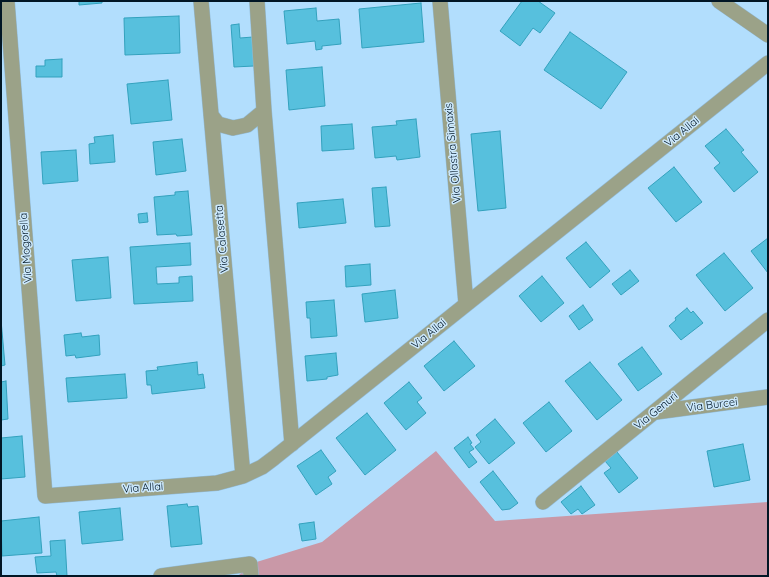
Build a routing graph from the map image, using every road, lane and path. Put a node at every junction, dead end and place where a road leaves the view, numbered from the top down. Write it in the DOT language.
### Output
graph roads {
  1 [pos="7,1"];
  2 [pos="201,1"];
  3 [pos="257,1"];
  4 [pos="440,1"];
  5 [pos="719,1"];
  6 [pos="768,34"];
  7 [pos="768,63"];
  8 [pos="264,111"];
  9 [pos="211,115"];
  10 [pos="466,304"];
  11 [pos="768,320"];
  12 [pos="768,397"];
  13 [pos="655,412"];
  14 [pos="292,444"];
  15 [pos="242,476"];
  16 [pos="46,496"];
  17 [pos="544,502"];
  18 [pos="250,570"];
  19 [pos="161,576"];
  1 -- 16 [label="street, Via Mogorella"];
  2 -- 9 [label="street, Via Calasetta"];
  3 -- 8 [label="street"];
  4 -- 10 [label="street, Via Ollastra Simaxis"];
  5 -- 6 [label="street"];
  7 -- 10 [label="street, Via Allai"];
  8 -- 9 [label="street"];
  8 -- 14 [label="street"];
  9 -- 15 [label="street, Via Calasetta"];
  10 -- 14 [label="street, Via Allai"];
  11 -- 13 [label="street, Via Genuri"];
  12 -- 13 [label="street, Via Burcei"];
  13 -- 17 [label="street, Via Genuri"];
  14 -- 15 [label="street, Via Allai"];
  15 -- 16 [label="street, Via Allai"];
  18 -- 19 [label="street"];
}
